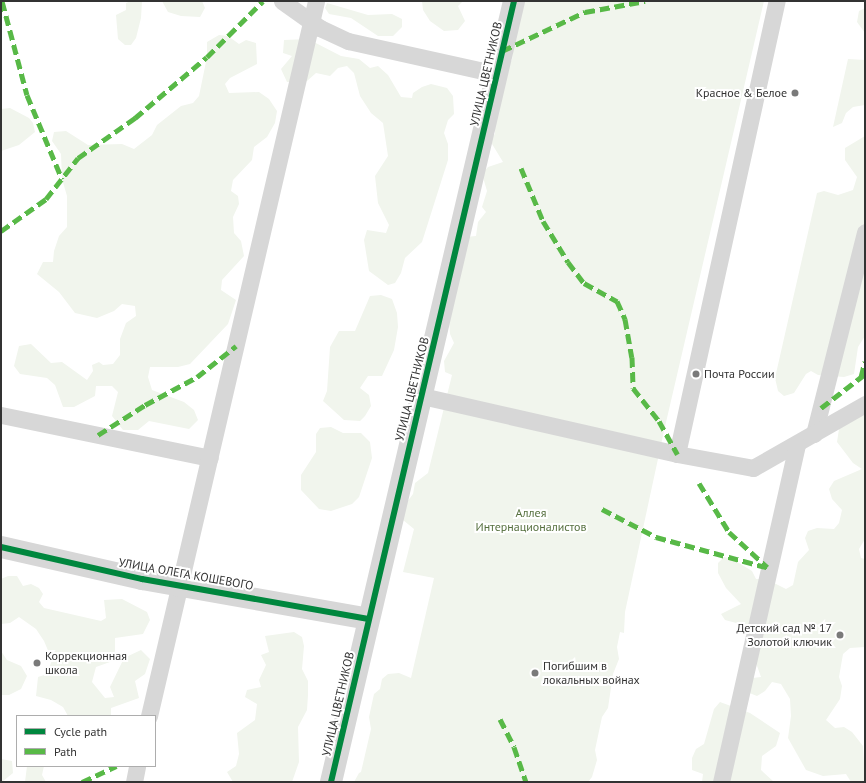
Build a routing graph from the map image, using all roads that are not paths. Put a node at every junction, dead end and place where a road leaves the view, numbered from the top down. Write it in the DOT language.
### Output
graph roads {
  1 [pos="282,1"];
  2 [pos="316,1"];
  3 [pos="514,1"];
  4 [pos="777,1"];
  5 [pos="312,22"];
  6 [pos="497,74"];
  7 [pos="865,232"];
  8 [pos="422,396"];
  9 [pos="865,404"];
  10 [pos="1,415"];
  11 [pos="814,434"];
  12 [pos="797,444"];
  13 [pos="677,454"];
  14 [pos="210,458"];
  15 [pos="1,547"];
  16 [pos="180,585"];
  17 [pos="368,619"];
  18 [pos="149,715"];
  19 [pos="137,767"];
  20 [pos="134,782"];
  21 [pos="331,782"];
  22 [pos="721,782"];
  1 -- 5 [label="lane"];
  2 -- 5 [label="lane"];
  3 -- 6 [label="street, УЛИЦА ЦВЕТНИКОВ"];
  4 -- 13 [label="lane"];
  5 -- 6 [label="lane"];
  5 -- 14 [label="lane"];
  6 -- 8 [label="street, УЛИЦА ЦВЕТНИКОВ"];
  7 -- 11 [label="lane"];
  8 -- 13 [label="lane"];
  8 -- 17 [label="street, УЛИЦА ЦВЕТНИКОВ"];
  9 -- 11 [label="lane"];
  10 -- 14 [label="lane"];
  11 -- 12 [label="lane"];
  12 -- 13 [label="lane"];
  12 -- 22 [label="lane"];
  14 -- 16 [label="lane"];
  15 -- 16 [label="street, УЛИЦА ОЛЕГА КОШЕВОГО"];
  16 -- 17 [label="street, УЛИЦА ОЛЕГА КОШЕВОГО"];
  16 -- 18 [label="lane"];
  17 -- 21 [label="street, УЛИЦА ЦВЕТНИКОВ"];
  19 -- 20 [label="lane"];
}
